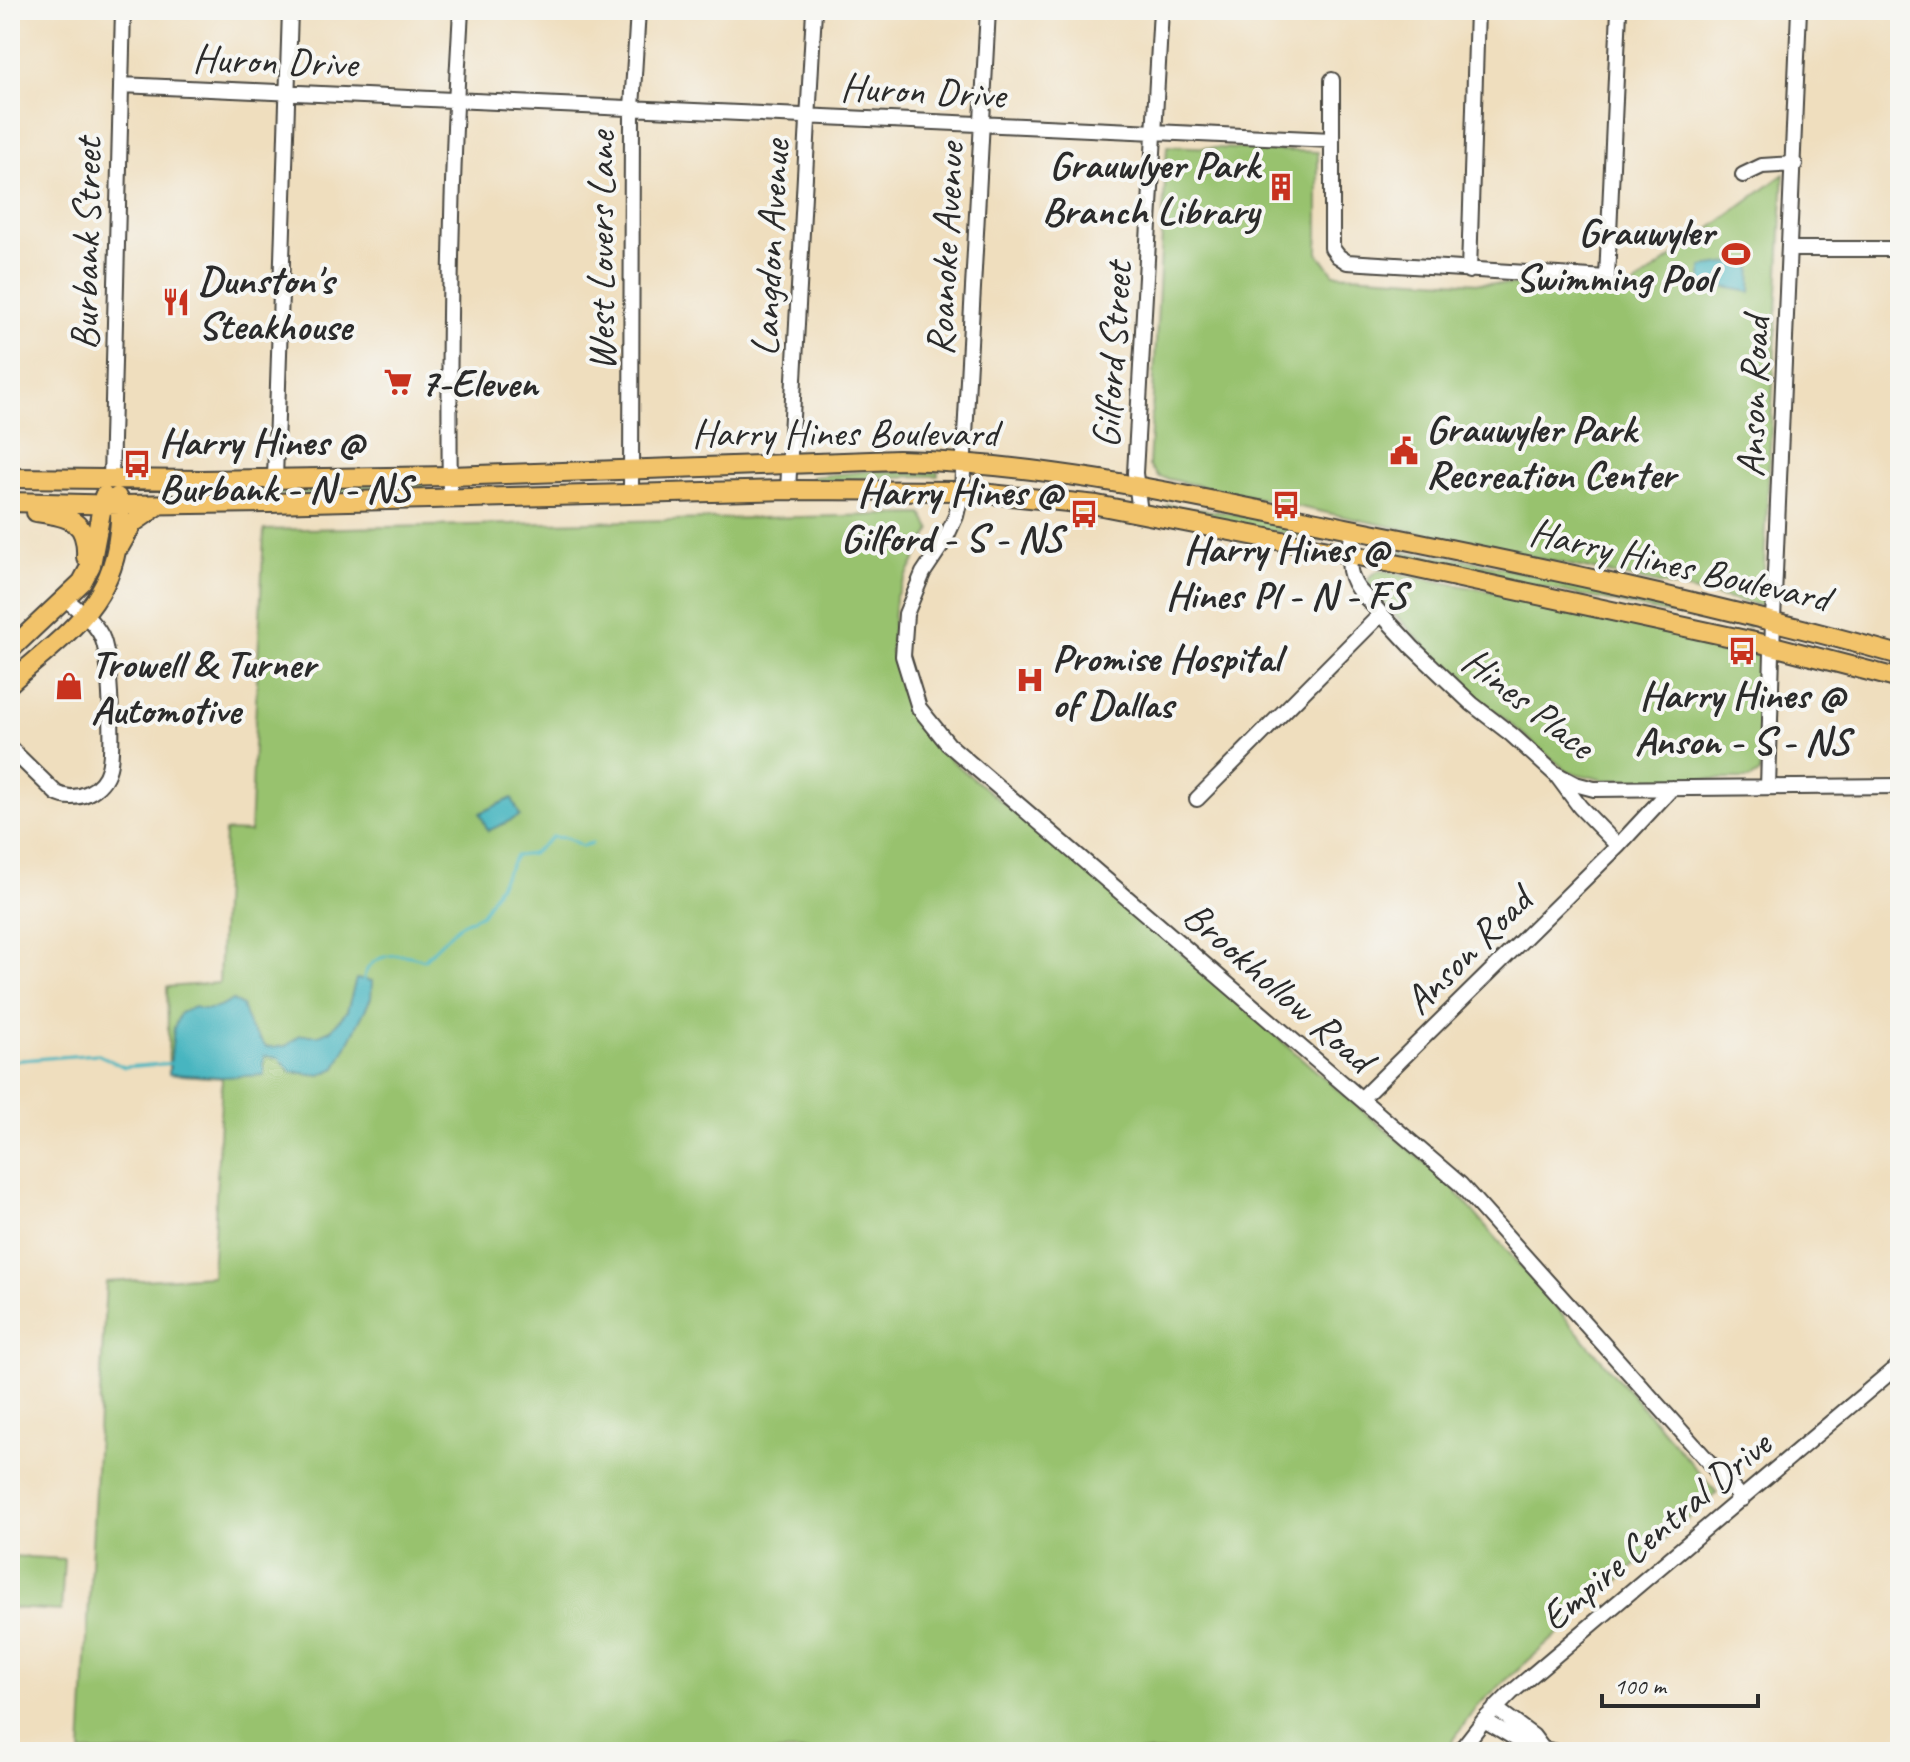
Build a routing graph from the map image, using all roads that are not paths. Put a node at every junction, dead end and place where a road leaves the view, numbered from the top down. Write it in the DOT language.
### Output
graph roads {
  1 [pos="123,10"];
  2 [pos="290,10"];
  3 [pos="461,10"];
  4 [pos="638,10"];
  5 [pos="814,10"];
  6 [pos="988,10"];
  7 [pos="1161,10"];
  8 [pos="1477,10"];
  9 [pos="1619,10"];
  10 [pos="1799,10"];
  11 [pos="1332,80"];
  12 [pos="121,85"];
  13 [pos="287,93"];
  14 [pos="456,99"];
  15 [pos="632,108"];
  16 [pos="808,116"];
  17 [pos="983,125"];
  18 [pos="1156,133"];
  19 [pos="1332,140"];
  20 [pos="1795,164"];
  21 [pos="1743,175"];
  22 [pos="1789,249"];
  23 [pos="1900,249"];
  24 [pos="1469,271"];
  25 [pos="789,463"];
  26 [pos="963,463"];
  27 [pos="631,468"];
  28 [pos="450,476"];
  29 [pos="10,478"];
  30 [pos="111,479"];
  31 [pos="275,479"];
  32 [pos="1136,485"];
  33 [pos="788,490"];
  34 [pos="962,491"];
  35 [pos="631,493"];
  36 [pos="450,500"];
  37 [pos="161,504"];
  38 [pos="10,505"];
  39 [pos="100,505"];
  40 [pos="120,505"];
  41 [pos="1140,513"];
  42 [pos="1353,529"];
  43 [pos="1349,554"];
  44 [pos="116,556"];
  45 [pos="85,576"];
  46 [pos="66,599"];
  47 [pos="1381,614"];
  48 [pos="85,616"];
  49 [pos="1773,620"];
  50 [pos="1773,646"];
  51 [pos="11,654"];
  52 [pos="1900,655"];
  53 [pos="1900,679"];
  54 [pos="10,683"];
  55 [pos="10,748"];
  56 [pos="1554,773"];
  57 [pos="1900,786"];
  58 [pos="1768,787"];
  59 [pos="1672,788"];
  60 [pos="1197,799"];
  61 [pos="1618,846"];
  62 [pos="1361,1099"];
  63 [pos="1900,1364"];
  64 [pos="1742,1499"];
  65 [pos="1495,1708"];
  66 [pos="1484,1720"];
  67 [pos="1542,1748"];
  68 [pos="1459,1752"];
  69 [pos="1558,1752"];
  1 -- 12 [label="street, Burbank Street"];
  2 -- 13 [label="street"];
  3 -- 14 [label="street"];
  4 -- 15 [label="street, West Lovers Lane"];
  5 -- 16 [label="street, Langdon Avenue"];
  6 -- 17 [label="street, Roanoke Avenue"];
  7 -- 18 [label="street, Gilford Street"];
  8 -- 24 [label="street"];
  9 -- 24 [label="street"];
  10 -- 20 [label="street, Anson Road"];
  11 -- 19 [label="street"];
  12 -- 13 [label="street, Huron Drive"];
  12 -- 30 [label="street, Burbank Street"];
  13 -- 14 [label="street, Huron Drive"];
  13 -- 31 [label="street"];
  14 -- 15 [label="street, Huron Drive"];
  14 -- 28 [label="street"];
  15 -- 16 [label="street, Huron Drive"];
  15 -- 27 [label="street, West Lovers Lane"];
  16 -- 17 [label="street, Huron Drive"];
  16 -- 25 [label="street, Langdon Avenue"];
  17 -- 18 [label="street, Huron Drive"];
  17 -- 26 [label="street, Roanoke Avenue"];
  18 -- 19 [label="street, Huron Drive"];
  18 -- 32 [label="street, Gilford Street"];
  19 -- 24 [label="street"];
  20 -- 21 [label="street"];
  20 -- 22 [label="street, Anson Road"];
  22 -- 23 [label="street"];
  22 -- 49 [label="street, Anson Road"];
  25 -- 26 [label="main road, Harry Hines Boulevard"];
  25 -- 27 [label="main road, Harry Hines Boulevard"];
  25 -- 33 [label="street, Langdon Avenue"];
  26 -- 32 [label="main road, Harry Hines Boulevard"];
  26 -- 34 [label="street, Roanoke Avenue"];
  27 -- 28 [label="main road, Harry Hines Boulevard"];
  27 -- 35 [label="street, West Lovers Lane"];
  28 -- 31 [label="main road, Harry Hines Boulevard"];
  28 -- 36 [label="street"];
  29 -- 30 [label="main road, Harry Hines Boulevard"];
  30 -- 31 [label="main road, Harry Hines Boulevard"];
  30 -- 39 [label="main road"];
  30 -- 40 [label="main road"];
  32 -- 41 [label="street, Gilford Street"];
  32 -- 42 [label="main road, Harry Hines Boulevard"];
  33 -- 34 [label="main road, Harry Hines Boulevard"];
  33 -- 35 [label="main road, Harry Hines Boulevard"];
  34 -- 41 [label="main road, Harry Hines Boulevard"];
  34 -- 62 [label="street, Brookhollow Road"];
  35 -- 36 [label="main road, Harry Hines Boulevard"];
  36 -- 37 [label="main road, Harry Hines Boulevard"];
  37 -- 40 [label="main road, Harry Hines Boulevard"];
  37 -- 44 [label="main road"];
  38 -- 39 [label="main road, Harry Hines Boulevard"];
  38 -- 45 [label="main road"];
  39 -- 40 [label="main road, Harry Hines Boulevard"];
  39 -- 45 [label="main road"];
  40 -- 44 [label="main road"];
  41 -- 43 [label="main road, Harry Hines Boulevard"];
  42 -- 43 [label="street, Hines Place"];
  42 -- 49 [label="main road, Harry Hines Boulevard"];
  43 -- 47 [label="street, Hines Place"];
  43 -- 50 [label="main road, Harry Hines Boulevard"];
  44 -- 48 [label="main road"];
  45 -- 46 [label="main road"];
  46 -- 48 [label="street"];
  46 -- 51 [label="main road"];
  47 -- 56 [label="street, Hines Place"];
  47 -- 60 [label="street"];
  48 -- 54 [label="main road"];
  48 -- 55 [label="street"];
  49 -- 50 [label="street, Anson Road"];
  49 -- 52 [label="main road, Harry Hines Boulevard"];
  50 -- 53 [label="main road, Harry Hines Boulevard"];
  50 -- 58 [label="street, Anson Road"];
  56 -- 59 [label="street, Hines Place"];
  56 -- 61 [label="street"];
  57 -- 58 [label="street, Hines Place"];
  58 -- 59 [label="street, Hines Place"];
  59 -- 61 [label="street, Anson Road"];
  61 -- 62 [label="street, Anson Road"];
  62 -- 64 [label="street, Brookhollow Road"];
  63 -- 64 [label="street, Empire Central Drive"];
  64 -- 65 [label="street, Empire Central Drive"];
  65 -- 66 [label="street, Empire Central Drive"];
  65 -- 67 [label="street"];
  66 -- 67 [label="street"];
  66 -- 68 [label="street, Empire Central Drive"];
  67 -- 69 [label="street"];
}
